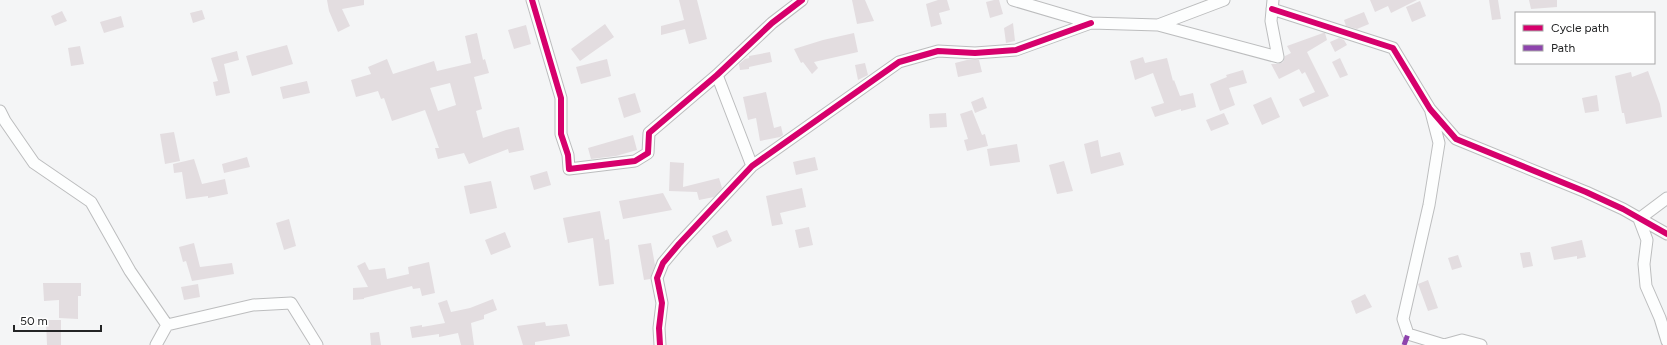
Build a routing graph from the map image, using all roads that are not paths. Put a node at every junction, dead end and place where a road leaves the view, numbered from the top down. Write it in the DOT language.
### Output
graph roads {
  1 [pos="532,0"];
  2 [pos="802,0"];
  3 [pos="1013,0"];
  4 [pos="1224,0"];
  5 [pos="1273,4"];
  6 [pos="1091,23"];
  7 [pos="1158,25"];
  8 [pos="717,75"];
  9 [pos="1430,109"];
  10 [pos="0,112"];
  11 [pos="752,166"];
  12 [pos="1667,198"];
  13 [pos="1639,219"];
  14 [pos="1667,234"];
  15 [pos="167,325"];
  16 [pos="1667,341"];
  17 [pos="156,345"];
  18 [pos="317,345"];
  19 [pos="660,345"];
  20 [pos="1481,345"];
  1 -- 8 [label="street"];
  2 -- 8 [label="street"];
  3 -- 6 [label="street"];
  4 -- 7 [label="street"];
  5 -- 7 [label="street"];
  5 -- 9 [label="street"];
  6 -- 7 [label="street"];
  6 -- 11 [label="street"];
  8 -- 11 [label="street"];
  9 -- 13 [label="street"];
  9 -- 20 [label="street"];
  10 -- 15 [label="street"];
  11 -- 19 [label="street"];
  12 -- 13 [label="street"];
  13 -- 14 [label="street"];
  13 -- 16 [label="street"];
  15 -- 17 [label="street"];
  15 -- 18 [label="street"];
}
